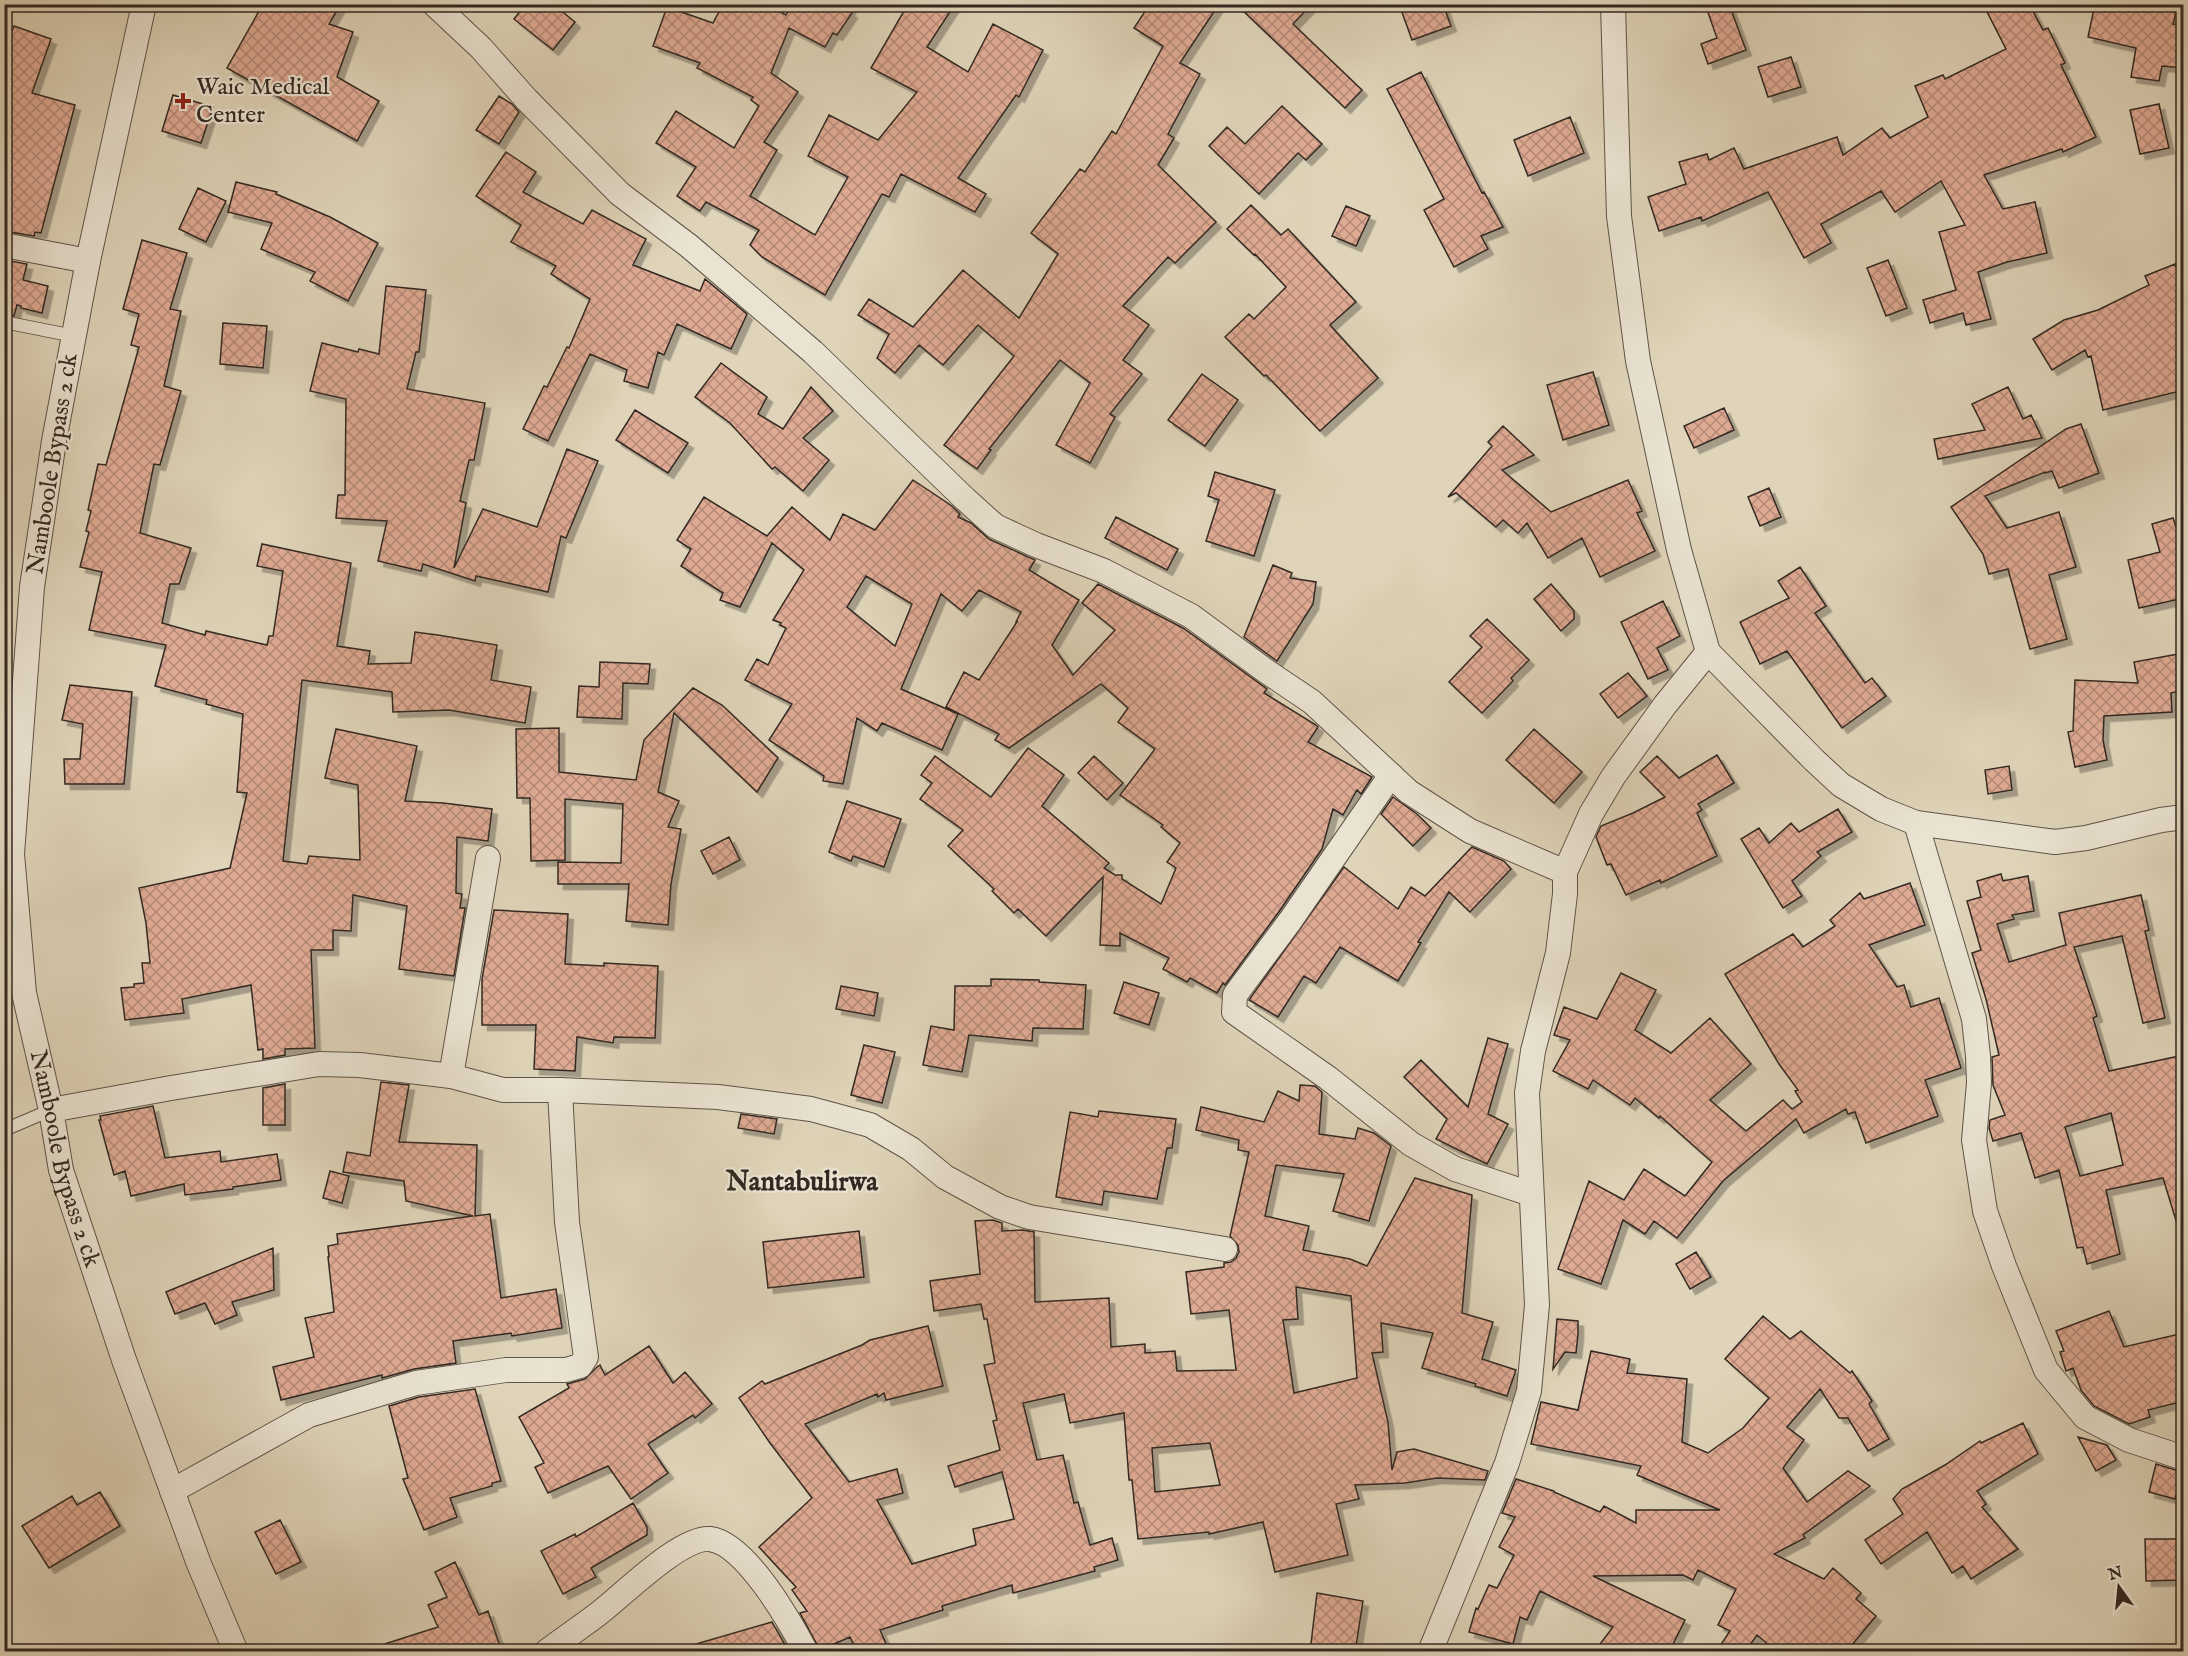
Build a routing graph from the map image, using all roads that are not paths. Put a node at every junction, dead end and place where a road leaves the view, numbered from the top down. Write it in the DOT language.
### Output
graph roads {
  1 [pos="144,4"];
  2 [pos="434,4"];
  3 [pos="1613,4"];
  4 [pos="4,245"];
  5 [pos="88,261"];
  6 [pos="4,322"];
  7 [pos="74,336"];
  8 [pos="1708,652"];
  9 [pos="1391,775"];
  10 [pos="2184,817"];
  11 [pos="1916,823"];
  12 [pos="488,858"];
  13 [pos="1565,872"];
  14 [pos="451,1076"];
  15 [pos="560,1090"];
  16 [pos="51,1110"];
  17 [pos="4,1130"];
  18 [pos="1531,1194"];
  19 [pos="1225,1250"];
  20 [pos="2184,1458"];
  21 [pos="172,1491"];
  22 [pos="236,1652"];
  23 [pos="546,1652"];
  24 [pos="806,1652"];
  25 [pos="1430,1652"];
  1 -- 5 [label="street, Namboole Bypass 2 ck"];
  2 -- 9 [label="street"];
  3 -- 8 [label="street"];
  4 -- 5 [label="street"];
  5 -- 7 [label="street, Namboole Bypass 2 ck"];
  6 -- 7 [label="lane"];
  7 -- 16 [label="street, Namboole Bypass 2 ck"];
  8 -- 11 [label="street"];
  8 -- 13 [label="street"];
  9 -- 13 [label="street"];
  9 -- 18 [label="street"];
  10 -- 11 [label="street"];
  11 -- 20 [label="street"];
  12 -- 14 [label="street"];
  13 -- 18 [label="street"];
  14 -- 15 [label="street"];
  14 -- 16 [label="street"];
  15 -- 19 [label="street"];
  15 -- 21 [label="street"];
  16 -- 17 [label="lane"];
  16 -- 21 [label="street, Namboole Bypass 2 ck"];
  18 -- 25 [label="street"];
  21 -- 22 [label="street, Namboole Bypass 2 ck"];
  23 -- 24 [label="street"];
}
